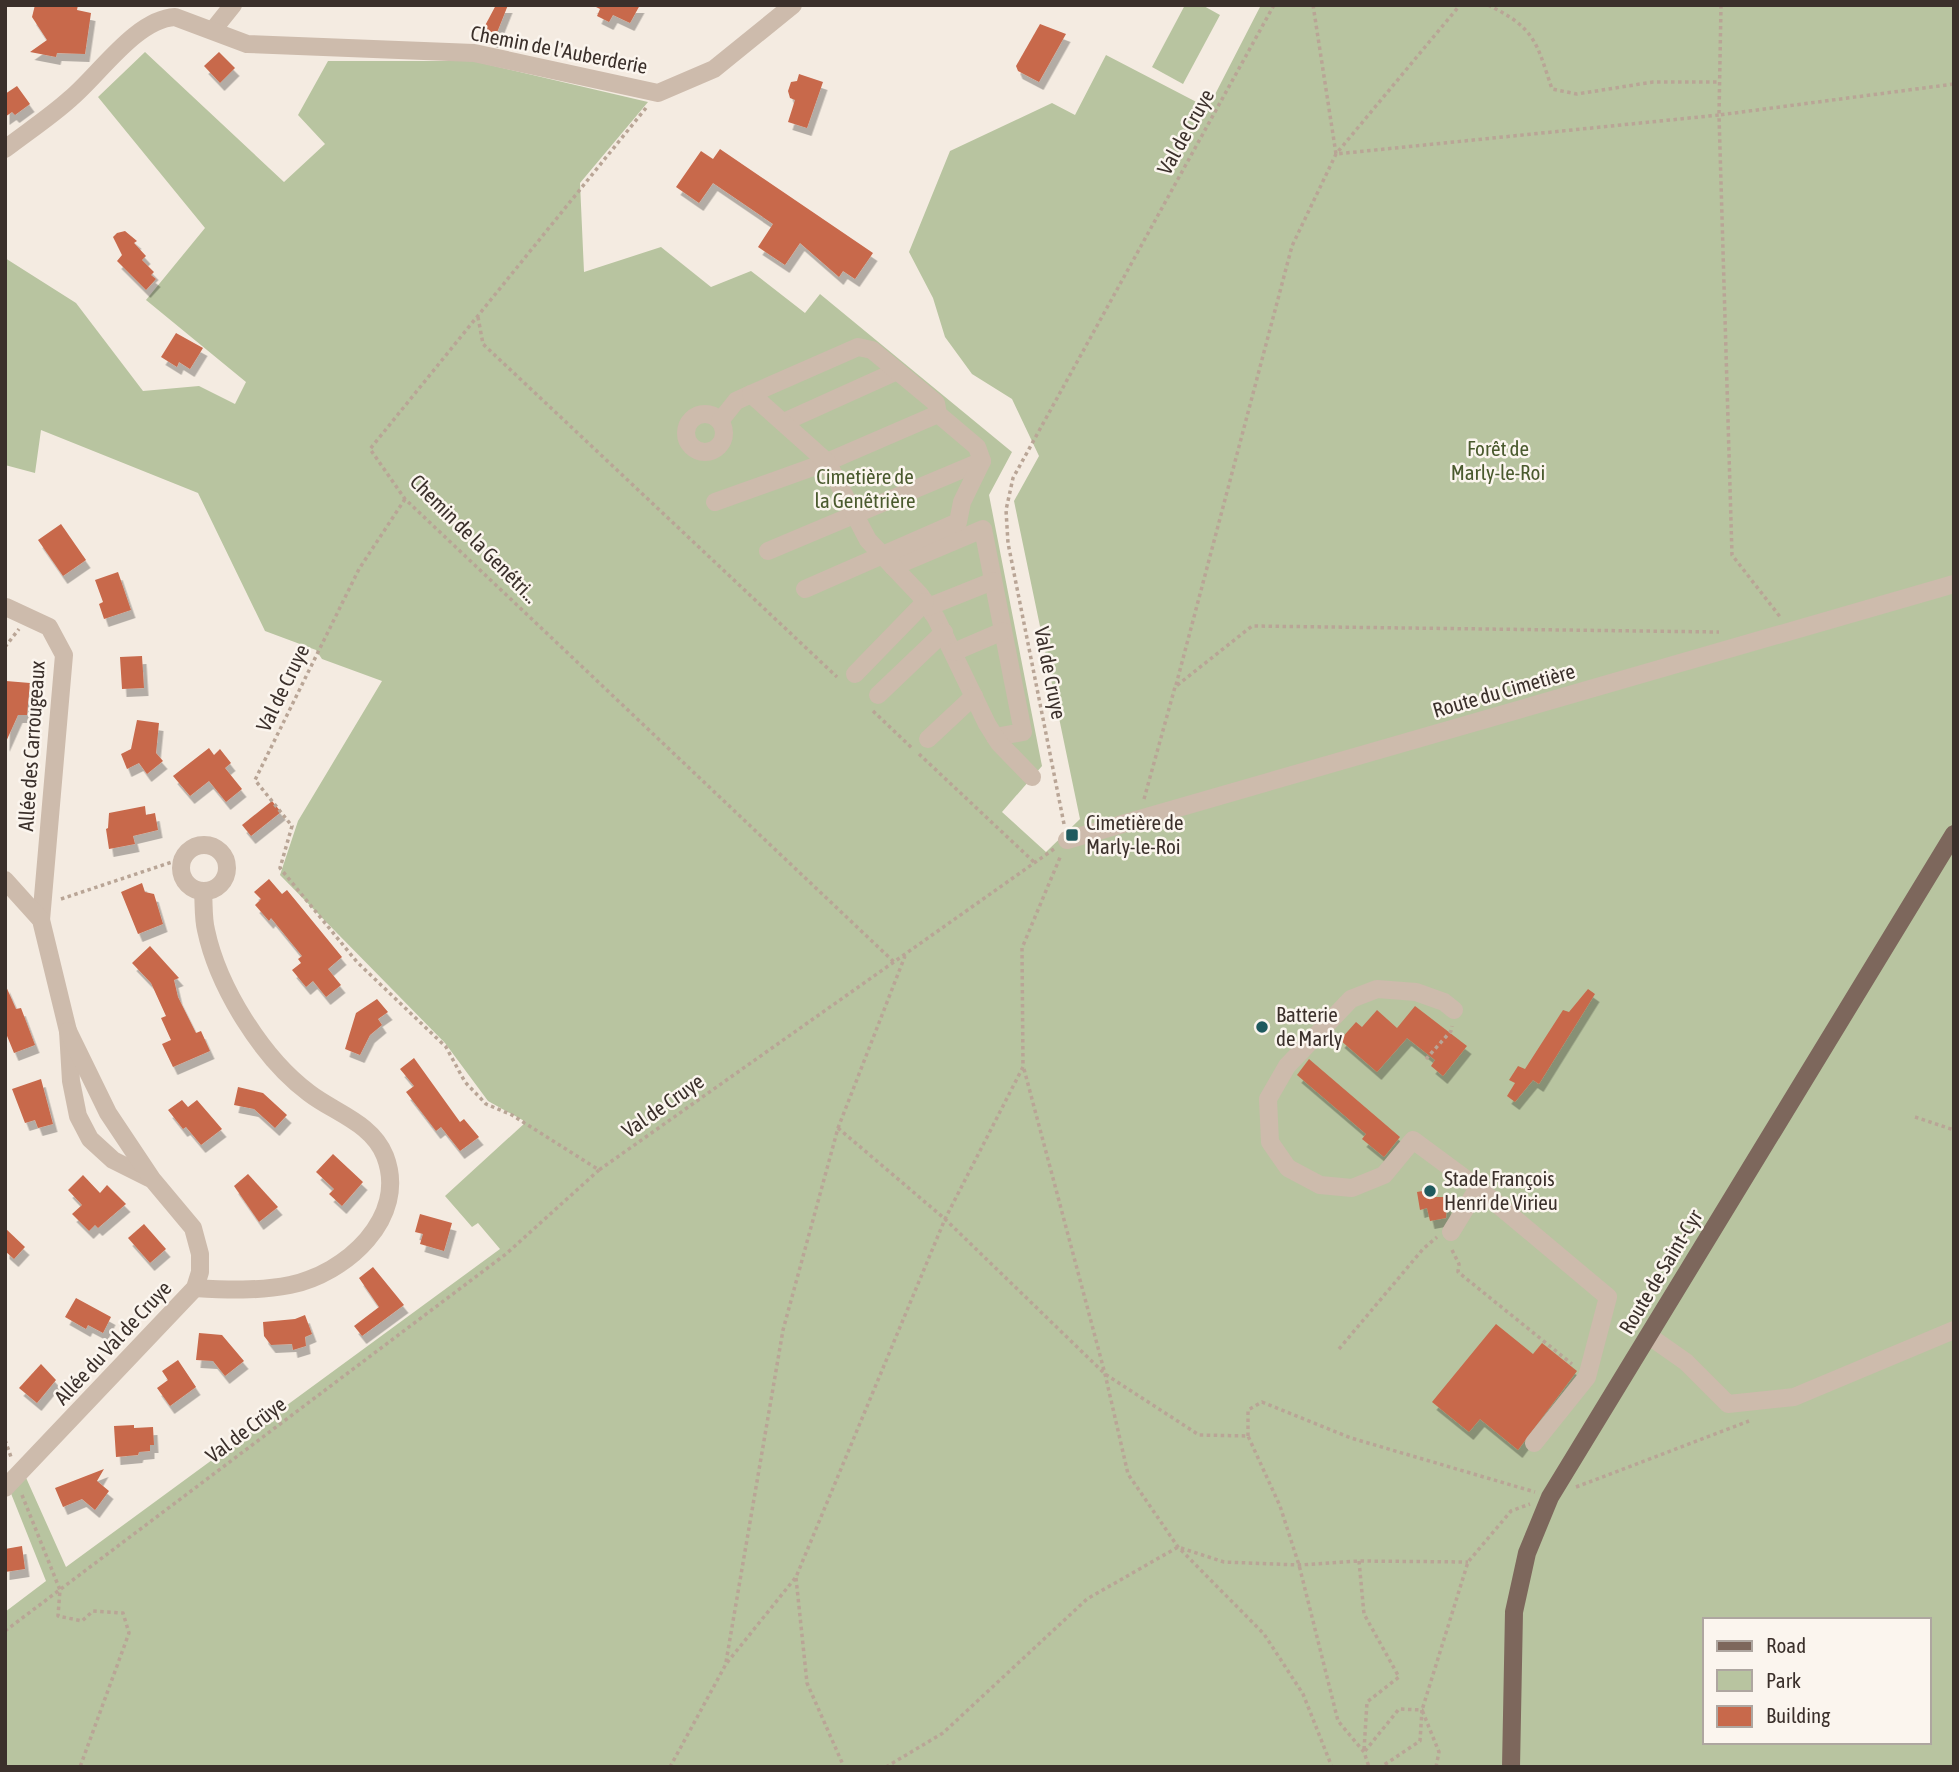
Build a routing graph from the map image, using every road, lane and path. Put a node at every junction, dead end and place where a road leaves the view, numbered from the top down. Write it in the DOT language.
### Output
graph roads {
  1 [pos="233,5"];
  2 [pos="793,5"];
  3 [pos="1274,5"];
  4 [pos="1314,5"];
  5 [pos="1460,5"];
  6 [pos="1488,5"];
  7 [pos="1721,5"];
  8 [pos="208,28"];
  9 [pos="1718,82"];
  10 [pos="1954,83"];
  11 [pos="658,93"];
  12 [pos="1719,116"];
  13 [pos="5,149"];
  14 [pos="1336,154"];
  15 [pos="478,315"];
  16 [pos="897,371"];
  17 [pos="751,394"];
  18 [pos="938,414"];
  19 [pos="720,421"];
  20 [pos="784,422"];
  21 [pos="982,461"];
  22 [pos="827,462"];
  23 [pos="405,499"];
  24 [pos="715,502"];
  25 [pos="853,515"];
  26 [pos="768,551"];
  27 [pos="887,562"];
  28 [pos="993,581"];
  29 [pos="1954,584"];
  30 [pos="805,589"];
  31 [pos="926,605"];
  32 [pos="6,607"];
  33 [pos="1003,631"];
  34 [pos="944,632"];
  35 [pos="1723,632"];
  36 [pos="1791,632"];
  37 [pos="954,652"];
  38 [pos="849,679"];
  39 [pos="1175,687"];
  40 [pos="974,696"];
  41 [pos="871,699"];
  42 [pos="995,737"];
  43 [pos="928,739"];
  44 [pos="1032,777"];
  45 [pos="1138,822"];
  46 [pos="1954,834"];
  47 [pos="1067,840"];
  48 [pos="181,859"];
  49 [pos="1035,863"];
  50 [pos="5,880"];
  51 [pos="203,892"];
  52 [pos="41,912"];
  53 [pos="906,954"];
  54 [pos="894,962"];
  55 [pos="1454,1010"];
  56 [pos="68,1031"];
  57 [pos="1426,1059"];
  58 [pos="1023,1067"];
  59 [pos="1915,1117"];
  60 [pos="838,1128"];
  61 [pos="1954,1130"];
  62 [pos="598,1170"];
  63 [pos="152,1179"];
  64 [pos="1478,1188"];
  65 [pos="946,1219"];
  66 [pos="1451,1232"];
  67 [pos="506,1254"];
  68 [pos="195,1288"];
  69 [pos="1954,1330"];
  70 [pos="1649,1336"];
  71 [pos="1339,1349"];
  72 [pos="1105,1374"];
  73 [pos="1587,1377"];
  74 [pos="1750,1420"];
  75 [pos="1248,1436"];
  76 [pos="5,1440"];
  77 [pos="1534,1443"];
  78 [pos="11,1484"];
  79 [pos="1550,1497"];
  80 [pos="1178,1547"];
  81 [pos="1359,1561"];
  82 [pos="1468,1562"];
  83 [pos="1299,1565"];
  84 [pos="796,1577"];
  85 [pos="60,1590"];
  86 [pos="5,1631"];
  87 [pos="726,1664"];
  88 [pos="1422,1710"];
  89 [pos="1364,1752"];
  90 [pos="80,1767"];
  91 [pos="670,1767"];
  92 [pos="844,1767"];
  93 [pos="886,1767"];
  94 [pos="1332,1767"];
  95 [pos="1369,1767"];
  96 [pos="1381,1767"];
  97 [pos="1436,1767"];
  98 [pos="1511,1767"];
  1 -- 8 [label="street"];
  2 -- 11 [label="street, Chemin de l'Auberderie"];
  3 -- 47 [label="path, Val de Cruye"];
  4 -- 14 [label="path"];
  5 -- 14 [label="path"];
  6 -- 9 [label="path"];
  7 -- 9 [label="path"];
  8 -- 11 [label="street, Chemin de l'Auberderie"];
  8 -- 13 [label="street, Chemin de l'Auberderie"];
  9 -- 12 [label="path"];
  10 -- 12 [label="path"];
  11 -- 15 [label="path, Chemin de la Genétri..."];
  12 -- 14 [label="path"];
  12 -- 36 [label="path"];
  14 -- 39 [label="path"];
  15 -- 23 [label="path, Chemin de la Genétri..."];
  15 -- 38 [label="path"];
  16 -- 17 [label="street"];
  16 -- 18 [label="street"];
  16 -- 20 [label="street"];
  17 -- 19 [label="street"];
  17 -- 20 [label="street"];
  18 -- 21 [label="street"];
  18 -- 22 [label="street"];
  20 -- 22 [label="street"];
  21 -- 25 [label="street"];
  21 -- 27 [label="street"];
  22 -- 24 [label="street"];
  22 -- 25 [label="street"];
  23 -- 54 [label="path, Chemin de la Genétri..."];
  23 -- 62 [label="path, Val de Cruye"];
  25 -- 26 [label="street"];
  25 -- 27 [label="street"];
  27 -- 28 [label="street"];
  27 -- 30 [label="street"];
  27 -- 31 [label="street"];
  28 -- 31 [label="street"];
  28 -- 33 [label="street"];
  29 -- 36 [label="street, Route du Cimetière"];
  31 -- 34 [label="street"];
  31 -- 38 [label="street"];
  32 -- 52 [label="street, Allée des Carrougeaux"];
  33 -- 37 [label="street"];
  33 -- 42 [label="street"];
  34 -- 37 [label="street"];
  34 -- 41 [label="street"];
  35 -- 39 [label="path"];
  36 -- 45 [label="street, Route du Cimetière"];
  37 -- 40 [label="street"];
  39 -- 45 [label="path"];
  40 -- 42 [label="street"];
  40 -- 43 [label="street"];
  41 -- 49 [label="path"];
  42 -- 44 [label="street"];
  45 -- 47 [label="street, Route du Cimetière"];
  46 -- 70 [label="main road, Route de Saint-Cyr"];
  47 -- 49 [label="path, Val de Cruye"];
  47 -- 58 [label="path"];
  48 -- 51 [label="street"];
  48 -- 51 [label="street"];
  48 -- 52 [label="path"];
  49 -- 53 [label="path, Val de Cruye"];
  50 -- 52 [label="street, Allée du Val de Cruye"];
  51 -- 68 [label="street"];
  52 -- 56 [label="street, Allée du Val de Cruye"];
  53 -- 54 [label="path, Val de Cruye"];
  53 -- 60 [label="path"];
  54 -- 62 [label="path, Val de Cruye"];
  55 -- 57 [label="path"];
  55 -- 64 [label="street"];
  56 -- 63 [label="street, Allée du Val de Cruye"];
  56 -- 63 [label="street, Allée du Val de Cruye"];
  58 -- 65 [label="path"];
  58 -- 72 [label="path"];
  59 -- 61 [label="path"];
  60 -- 65 [label="path"];
  60 -- 87 [label="path"];
  62 -- 67 [label="path, Val de Cruye"];
  63 -- 68 [label="street, Allée du Val de Cruye"];
  64 -- 66 [label="street"];
  64 -- 73 [label="street"];
  65 -- 72 [label="path"];
  65 -- 84 [label="path"];
  66 -- 71 [label="path"];
  66 -- 73 [label="path"];
  67 -- 85 [label="path, Val de Crüye"];
  68 -- 78 [label="street, Allée du Val de Cruye"];
  69 -- 70 [label="street"];
  70 -- 79 [label="main road, Route de Saint-Cyr"];
  72 -- 75 [label="path"];
  72 -- 80 [label="path"];
  73 -- 77 [label="street"];
  74 -- 79 [label="path"];
  75 -- 79 [label="path"];
  75 -- 83 [label="path"];
  76 -- 78 [label="path"];
  78 -- 85 [label="path"];
  79 -- 82 [label="path"];
  79 -- 98 [label="main road, Route de Saint-Cyr"];
  80 -- 83 [label="path"];
  80 -- 93 [label="path"];
  80 -- 94 [label="path"];
  81 -- 82 [label="path"];
  81 -- 83 [label="path"];
  81 -- 89 [label="path"];
  82 -- 88 [label="path"];
  83 -- 89 [label="path"];
  84 -- 87 [label="path"];
  84 -- 92 [label="path"];
  85 -- 86 [label="path, Val de Crüye"];
  85 -- 90 [label="path"];
  87 -- 91 [label="path"];
  88 -- 89 [label="path"];
  88 -- 96 [label="path"];
  88 -- 97 [label="path"];
  89 -- 95 [label="path"];
}
